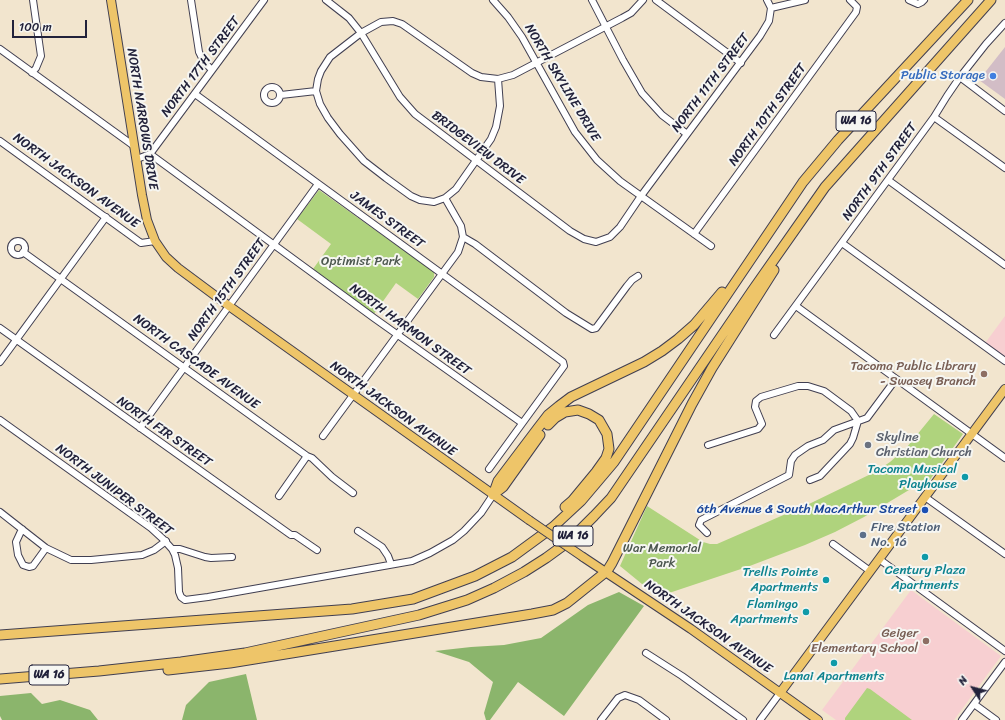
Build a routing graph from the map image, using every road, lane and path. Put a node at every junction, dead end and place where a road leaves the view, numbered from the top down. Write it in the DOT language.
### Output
graph roads {
  1 [pos="32,0"];
  2 [pos="111,0"];
  3 [pos="191,0"];
  4 [pos="264,0"];
  5 [pos="326,0"];
  6 [pos="493,0"];
  7 [pos="592,0"];
  8 [pos="643,0"];
  9 [pos="656,0"];
  10 [pos="767,0"];
  11 [pos="805,0"];
  12 [pos="850,0"];
  13 [pos="909,0"];
  14 [pos="924,0"];
  15 [pos="968,0"];
  16 [pos="991,0"];
  17 [pos="771,8"];
  18 [pos="1005,23"];
  19 [pos="606,26"];
  20 [pos="361,33"];
  21 [pos="0,49"];
  22 [pos="537,63"];
  23 [pos="741,63"];
  24 [pos="212,70"];
  25 [pos="32,73"];
  26 [pos="960,78"];
  27 [pos="498,79"];
  28 [pos="316,91"];
  29 [pos="195,94"];
  30 [pos="281,95"];
  31 [pos="1005,111"];
  32 [pos="934,117"];
  33 [pos="687,134"];
  34 [pos="871,135"];
  35 [pos="0,141"];
  36 [pos="134,146"];
  37 [pos="150,154"];
  38 [pos="137,159"];
  39 [pos="476,160"];
  40 [pos="1005,168"];
  41 [pos="888,180"];
  42 [pos="318,184"];
  43 [pos="641,196"];
  44 [pos="445,198"];
  45 [pos="106,217"];
  46 [pos="694,234"];
  47 [pos="462,237"];
  48 [pos="155,241"];
  49 [pos="842,243"];
  50 [pos="274,244"];
  51 [pos="710,246"];
  52 [pos="756,251"];
  53 [pos="23,252"];
  54 [pos="1005,265"];
  55 [pos="442,274"];
  56 [pos="638,276"];
  57 [pos="61,278"];
  58 [pos="229,306"];
  59 [pos="796,306"];
  60 [pos="0,328"];
  61 [pos="398,334"];
  62 [pos="774,335"];
  63 [pos="16,340"];
  64 [pos="1005,361"];
  65 [pos="0,362"];
  66 [pos="184,368"];
  67 [pos="896,379"];
  68 [pos="1005,389"];
  69 [pos="353,395"];
  70 [pos="0,420"];
  71 [pos="858,421"];
  72 [pos="522,424"];
  73 [pos="140,428"];
  74 [pos="972,434"];
  75 [pos="323,436"];
  76 [pos="708,445"];
  77 [pos="307,456"];
  78 [pos="1005,458"];
  79 [pos="489,469"];
  80 [pos="810,480"];
  81 [pos="353,493"];
  82 [pos="493,495"];
  83 [pos="279,496"];
  84 [pos="925,496"];
  85 [pos="0,512"];
  86 [pos="22,529"];
  87 [pos="358,531"];
  88 [pos="707,533"];
  89 [pos="166,541"];
  90 [pos="833,544"];
  91 [pos="46,548"];
  92 [pos="172,549"];
  93 [pos="317,550"];
  94 [pos="1005,554"];
  95 [pos="512,556"];
  96 [pos="232,557"];
  97 [pos="879,559"];
  98 [pos="391,564"];
  99 [pos="607,571"];
  100 [pos="870,571"];
  101 [pos="0,635"];
  102 [pos="1005,651"];
  103 [pos="646,653"];
  104 [pos="1005,662"];
  105 [pos="98,671"];
  106 [pos="0,679"];
  107 [pos="780,693"];
  108 [pos="974,704"];
  109 [pos="813,718"];
  110 [pos="601,720"];
  111 [pos="666,720"];
  112 [pos="743,720"];
  113 [pos="760,720"];
  114 [pos="962,720"];
  115 [pos="996,720"];
  1 -- 25 [label="street"];
  2 -- 36 [label="main road, NORTH NARROWS DRIVE"];
  3 -- 24 [label="street"];
  4 -- 24 [label="street, NORTH 17TH STREET"];
  5 -- 20 [label="street, BRIDGEVIEW DRIVE"];
  6 -- 22 [label="street, NORTH SKYLINE DRIVE"];
  7 -- 19 [label="street"];
  8 -- 19 [label="street"];
  9 -- 23 [label="street"];
  10 -- 17 [label="street"];
  11 -- 17 [label="street"];
  12 -- 46 [label="street, NORTH 10TH STREET"];
  13 -- 14 [label="street"];
  15 -- 52 [label="highway, WA 16"];
  16 -- 34 [label="highway, WA 16"];
  17 -- 23 [label="street, NORTH 11TH STREET"];
  18 -- 26 [label="street, NORTH 9TH STREET"];
  19 -- 22 [label="street"];
  19 -- 33 [label="street"];
  20 -- 27 [label="street"];
  20 -- 28 [label="street"];
  20 -- 39 [label="street, BRIDGEVIEW DRIVE"];
  21 -- 25 [label="street"];
  22 -- 27 [label="street"];
  22 -- 43 [label="street, NORTH SKYLINE DRIVE"];
  23 -- 33 [label="street, NORTH 11TH STREET"];
  24 -- 29 [label="street, NORTH 17TH STREET"];
  25 -- 36 [label="street"];
  26 -- 31 [label="street"];
  26 -- 32 [label="street, NORTH 9TH STREET"];
  27 -- 39 [label="street"];
  28 -- 30 [label="street"];
  28 -- 44 [label="street"];
  29 -- 37 [label="street, NORTH 17TH STREET"];
  29 -- 42 [label="street, JAMES STREET"];
  32 -- 40 [label="street"];
  32 -- 41 [label="street, NORTH 9TH STREET"];
  33 -- 43 [label="street, NORTH 11TH STREET"];
  34 -- 99 [label="highway"];
  34 -- 105 [label="highway, WA 16"];
  35 -- 45 [label="street, NORTH JACKSON AVENUE"];
  36 -- 38 [label="main road, NORTH NARROWS DRIVE"];
  37 -- 38 [label="street"];
  37 -- 50 [label="street, NORTH HARMON STREET"];
  38 -- 48 [label="main road, NORTH NARROWS DRIVE"];
  39 -- 43 [label="street, BRIDGEVIEW DRIVE"];
  39 -- 44 [label="street"];
  41 -- 49 [label="street, NORTH 9TH STREET"];
  41 -- 54 [label="street"];
  42 -- 50 [label="street, NORTH 15TH STREET"];
  42 -- 55 [label="street, JAMES STREET"];
  43 -- 46 [label="street, NORTH SKYLINE DRIVE"];
  44 -- 47 [label="street"];
  45 -- 48 [label="street, NORTH JACKSON AVENUE"];
  45 -- 57 [label="street"];
  46 -- 51 [label="street, NORTH SKYLINE DRIVE"];
  47 -- 55 [label="street"];
  47 -- 56 [label="street"];
  48 -- 58 [label="main road, NORTH JACKSON AVENUE"];
  49 -- 59 [label="street, NORTH 9TH STREET"];
  49 -- 64 [label="street"];
  50 -- 58 [label="street, NORTH 15TH STREET"];
  50 -- 61 [label="street, NORTH HARMON STREET"];
  52 -- 82 [label="highway"];
  52 -- 95 [label="highway, WA 16"];
  53 -- 57 [label="street, NORTH CASCADE AVENUE"];
  55 -- 61 [label="street"];
  55 -- 72 [label="street, JAMES STREET"];
  57 -- 63 [label="street"];
  57 -- 66 [label="street, NORTH CASCADE AVENUE"];
  58 -- 66 [label="street, NORTH 15TH STREET"];
  58 -- 69 [label="main road, NORTH JACKSON AVENUE"];
  59 -- 62 [label="street, NORTH 9TH STREET"];
  59 -- 67 [label="street"];
  60 -- 63 [label="street, NORTH FIR STREET"];
  61 -- 69 [label="street"];
  61 -- 72 [label="street, NORTH HARMON STREET"];
  63 -- 65 [label="street"];
  63 -- 73 [label="street, NORTH FIR STREET"];
  66 -- 73 [label="street, NORTH 15TH STREET"];
  66 -- 77 [label="street, NORTH CASCADE AVENUE"];
  67 -- 71 [label="street"];
  67 -- 74 [label="street"];
  68 -- 74 [label="main road"];
  69 -- 75 [label="street"];
  69 -- 82 [label="main road, NORTH JACKSON AVENUE"];
  70 -- 89 [label="street, NORTH JUNIPER STREET"];
  71 -- 76 [label="street"];
  71 -- 80 [label="street"];
  71 -- 88 [label="street"];
  72 -- 79 [label="street"];
  73 -- 93 [label="street, NORTH FIR STREET"];
  74 -- 78 [label="street"];
  74 -- 84 [label="main road"];
  77 -- 81 [label="street, NORTH CASCADE AVENUE"];
  77 -- 83 [label="street"];
  82 -- 95 [label="highway"];
  82 -- 98 [label="street"];
  82 -- 99 [label="main road, NORTH JACKSON AVENUE, bridge"];
  84 -- 94 [label="street"];
  84 -- 97 [label="main road"];
  85 -- 86 [label="street"];
  86 -- 91 [label="street"];
  86 -- 91 [label="street"];
  87 -- 98 [label="street"];
  89 -- 91 [label="street"];
  89 -- 92 [label="street, NORTH JUNIPER STREET"];
  90 -- 100 [label="street"];
  92 -- 96 [label="street"];
  92 -- 98 [label="street, NORTH JUNIPER STREET"];
  95 -- 101 [label="highway, WA 16"];
  97 -- 100 [label="main road"];
  97 -- 102 [label="street"];
  99 -- 105 [label="highway"];
  99 -- 107 [label="main road, NORTH JACKSON AVENUE"];
  100 -- 107 [label="main road"];
  103 -- 112 [label="street"];
  104 -- 108 [label="street"];
  105 -- 106 [label="highway, WA 16"];
  107 -- 109 [label="main road, NORTH JACKSON AVENUE"];
  107 -- 113 [label="street"];
  108 -- 114 [label="street"];
  108 -- 115 [label="street"];
  110 -- 111 [label="street"];
}
